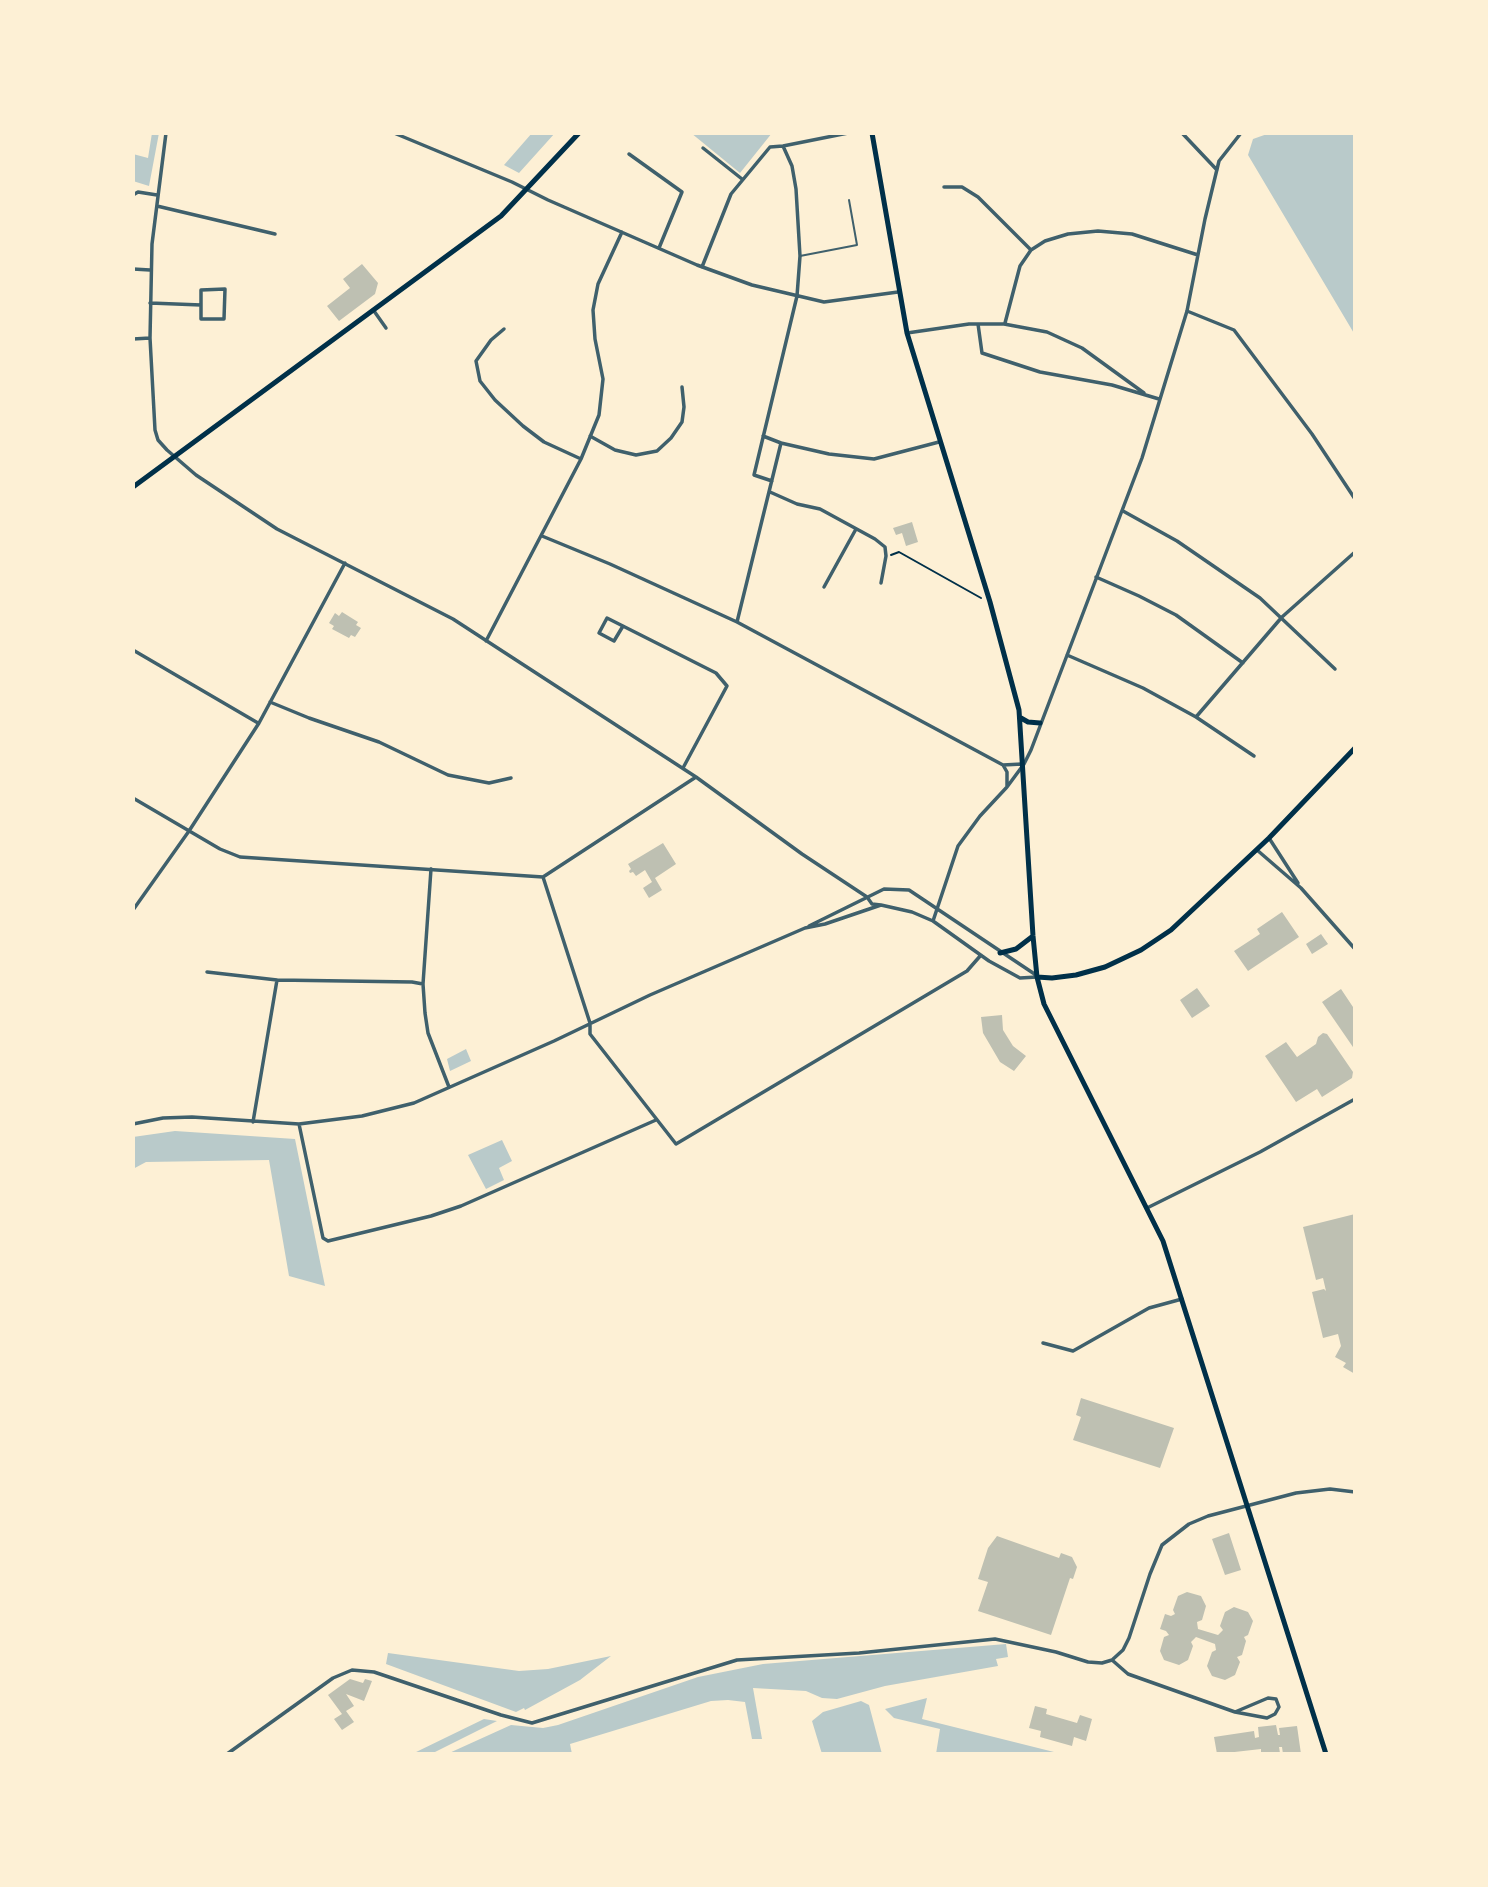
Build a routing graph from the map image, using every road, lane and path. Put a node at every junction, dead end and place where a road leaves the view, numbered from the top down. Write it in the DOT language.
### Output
graph roads {
  1 [pos="166,133"];
  2 [pos="394,133"];
  3 [pos="579,133"];
  4 [pos="848,133"];
  5 [pos="872,133"];
  6 [pos="1182,133"];
  7 [pos="1241,133"];
  8 [pos="783,146"];
  9 [pos="704,148"];
  10 [pos="629,154"];
  11 [pos="1217,170"];
  12 [pos="742,179"];
  13 [pos="944,187"];
  14 [pos="527,189"];
  15 [pos="135,192"];
  16 [pos="158,195"];
  17 [pos="849,200"];
  18 [pos="157,206"];
  19 [pos="622,232"];
  20 [pos="275,234"];
  21 [pos="659,248"];
  22 [pos="1031,250"];
  23 [pos="1198,255"];
  24 [pos="800,256"];
  25 [pos="702,267"];
  26 [pos="133,269"];
  27 [pos="150,270"];
  28 [pos="898,292"];
  29 [pos="797,296"];
  30 [pos="150,303"];
  31 [pos="201,305"];
  32 [pos="374,311"];
  33 [pos="1186,311"];
  34 [pos="978,324"];
  35 [pos="1004,324"];
  36 [pos="386,328"];
  37 [pos="504,329"];
  38 [pos="907,333"];
  39 [pos="150,338"];
  40 [pos="133,339"];
  41 [pos="682,387"];
  42 [pos="1144,393"];
  43 [pos="1160,399"];
  44 [pos="590,436"];
  45 [pos="764,436"];
  46 [pos="940,441"];
  47 [pos="781,443"];
  48 [pos="174,457"];
  49 [pos="581,459"];
  50 [pos="772,481"];
  51 [pos="133,487"];
  52 [pos="770,492"];
  53 [pos="1355,499"];
  54 [pos="1123,511"];
  55 [pos="856,529"];
  56 [pos="542,536"];
  57 [pos="1355,552"];
  58 [pos="886,556"];
  59 [pos="345,563"];
  60 [pos="1096,577"];
  61 [pos="881,583"];
  62 [pos="824,587"];
  63 [pos="990,603"];
  64 [pos="1282,617"];
  65 [pos="737,622"];
  66 [pos="623,626"];
  67 [pos="486,641"];
  68 [pos="133,650"];
  69 [pos="1067,655"];
  70 [pos="1243,663"];
  71 [pos="1335,669"];
  72 [pos="270,702"];
  73 [pos="1020,717"];
  74 [pos="1196,717"];
  75 [pos="259,723"];
  76 [pos="1040,723"];
  77 [pos="1355,748"];
  78 [pos="1254,756"];
  79 [pos="1024,764"];
  80 [pos="1003,765"];
  81 [pos="682,768"];
  82 [pos="511,778"];
  83 [pos="696,778"];
  84 [pos="1007,787"];
  85 [pos="133,798"];
  86 [pos="189,831"];
  87 [pos="1269,838"];
  88 [pos="1257,850"];
  89 [pos="431,869"];
  90 [pos="543,877"];
  91 [pos="1301,888"];
  92 [pos="867,897"];
  93 [pos="881,905"];
  94 [pos="939,908"];
  95 [pos="133,910"];
  96 [pos="933,922"];
  97 [pos="805,928"];
  98 [pos="1033,936"];
  99 [pos="1355,949"];
  100 [pos="1000,953"];
  101 [pos="981,955"];
  102 [pos="207,972"];
  103 [pos="1037,977"];
  104 [pos="276,980"];
  105 [pos="423,984"];
  106 [pos="590,1023"];
  107 [pos="449,1087"];
  108 [pos="1355,1100"];
  109 [pos="656,1120"];
  110 [pos="253,1122"];
  111 [pos="133,1124"];
  112 [pos="299,1124"];
  113 [pos="1147,1208"];
  114 [pos="1182,1299"];
  115 [pos="1043,1343"];
  116 [pos="1355,1492"];
  117 [pos="1246,1506"];
  118 [pos="1112,1660"];
  119 [pos="1235,1712"];
  120 [pos="227,1754"];
  121 [pos="1326,1754"];
  1 -- 16 [label="street"];
  2 -- 14 [label="street"];
  3 -- 14 [label="main road"];
  4 -- 8 [label="street"];
  5 -- 28 [label="main road"];
  6 -- 11 [label="street"];
  7 -- 11 [label="street"];
  8 -- 12 [label="street"];
  8 -- 24 [label="street"];
  9 -- 12 [label="street"];
  10 -- 21 [label="street"];
  11 -- 23 [label="street"];
  12 -- 25 [label="street"];
  13 -- 22 [label="street"];
  14 -- 19 [label="street"];
  14 -- 32 [label="main road"];
  15 -- 16 [label="street"];
  16 -- 18 [label="street"];
  17 -- 24 [label="lane"];
  18 -- 20 [label="street"];
  18 -- 27 [label="street"];
  19 -- 21 [label="street"];
  19 -- 44 [label="street"];
  21 -- 25 [label="street"];
  22 -- 23 [label="street"];
  22 -- 35 [label="street"];
  23 -- 33 [label="street"];
  24 -- 29 [label="street"];
  25 -- 29 [label="street"];
  26 -- 27 [label="street"];
  27 -- 30 [label="street"];
  28 -- 29 [label="street"];
  28 -- 38 [label="main road"];
  29 -- 45 [label="street"];
  30 -- 31 [label="street"];
  30 -- 39 [label="street"];
  31 -- 31 [label="street"];
  32 -- 36 [label="street"];
  32 -- 48 [label="main road"];
  33 -- 43 [label="street"];
  33 -- 53 [label="street"];
  34 -- 35 [label="street"];
  34 -- 38 [label="street"];
  34 -- 42 [label="street"];
  35 -- 42 [label="street"];
  37 -- 49 [label="street"];
  38 -- 46 [label="main road"];
  39 -- 40 [label="street"];
  39 -- 48 [label="street"];
  41 -- 44 [label="street"];
  42 -- 43 [label="street"];
  43 -- 54 [label="street"];
  44 -- 49 [label="street"];
  45 -- 47 [label="street"];
  45 -- 50 [label="street"];
  46 -- 47 [label="street"];
  46 -- 63 [label="main road"];
  47 -- 50 [label="street"];
  48 -- 51 [label="main road"];
  48 -- 59 [label="street"];
  49 -- 56 [label="street"];
  50 -- 52 [label="street"];
  52 -- 55 [label="street"];
  52 -- 65 [label="street"];
  54 -- 60 [label="street"];
  54 -- 64 [label="street"];
  55 -- 58 [label="street"];
  55 -- 62 [label="street"];
  56 -- 65 [label="street"];
  56 -- 67 [label="street"];
  57 -- 64 [label="street"];
  58 -- 61 [label="street"];
  58 -- 63 [label="path"];
  59 -- 67 [label="street"];
  59 -- 72 [label="street"];
  60 -- 69 [label="street"];
  60 -- 70 [label="street"];
  63 -- 73 [label="main road"];
  64 -- 70 [label="street"];
  64 -- 71 [label="street"];
  65 -- 80 [label="street"];
  66 -- 66 [label="street"];
  66 -- 81 [label="street"];
  67 -- 81 [label="street"];
  68 -- 75 [label="street"];
  69 -- 74 [label="street"];
  69 -- 76 [label="street"];
  70 -- 74 [label="street"];
  72 -- 75 [label="street"];
  72 -- 82 [label="street"];
  73 -- 76 [label="main road"];
  73 -- 79 [label="main road"];
  74 -- 78 [label="street"];
  75 -- 86 [label="street"];
  76 -- 79 [label="street"];
  77 -- 87 [label="main road"];
  79 -- 80 [label="street"];
  79 -- 84 [label="street"];
  79 -- 98 [label="main road"];
  80 -- 84 [label="street"];
  81 -- 83 [label="street"];
  83 -- 90 [label="street"];
  83 -- 92 [label="street"];
  84 -- 94 [label="street"];
  85 -- 86 [label="street"];
  86 -- 89 [label="street"];
  86 -- 95 [label="street"];
  87 -- 88 [label="main road"];
  87 -- 91 [label="street"];
  88 -- 91 [label="street"];
  88 -- 103 [label="main road"];
  89 -- 90 [label="street"];
  89 -- 105 [label="street"];
  90 -- 106 [label="street"];
  91 -- 99 [label="street"];
  92 -- 93 [label="street"];
  92 -- 94 [label="street"];
  92 -- 97 [label="street"];
  93 -- 96 [label="street"];
  93 -- 97 [label="street"];
  94 -- 96 [label="street"];
  94 -- 100 [label="street"];
  96 -- 101 [label="street"];
  97 -- 106 [label="street"];
  98 -- 100 [label="main road"];
  98 -- 103 [label="main road"];
  100 -- 103 [label="street"];
  101 -- 103 [label="street"];
  101 -- 109 [label="street"];
  102 -- 104 [label="street"];
  103 -- 113 [label="main road"];
  104 -- 105 [label="street"];
  104 -- 110 [label="street"];
  105 -- 107 [label="street"];
  106 -- 107 [label="street"];
  106 -- 109 [label="street"];
  107 -- 112 [label="street"];
  108 -- 113 [label="street"];
  109 -- 112 [label="street"];
  110 -- 111 [label="street"];
  110 -- 112 [label="street"];
  113 -- 114 [label="main road"];
  114 -- 115 [label="street"];
  114 -- 117 [label="main road"];
  116 -- 117 [label="street"];
  117 -- 118 [label="street"];
  117 -- 121 [label="main road"];
  118 -- 119 [label="street"];
  118 -- 120 [label="street"];
  119 -- 119 [label="street"];
}
